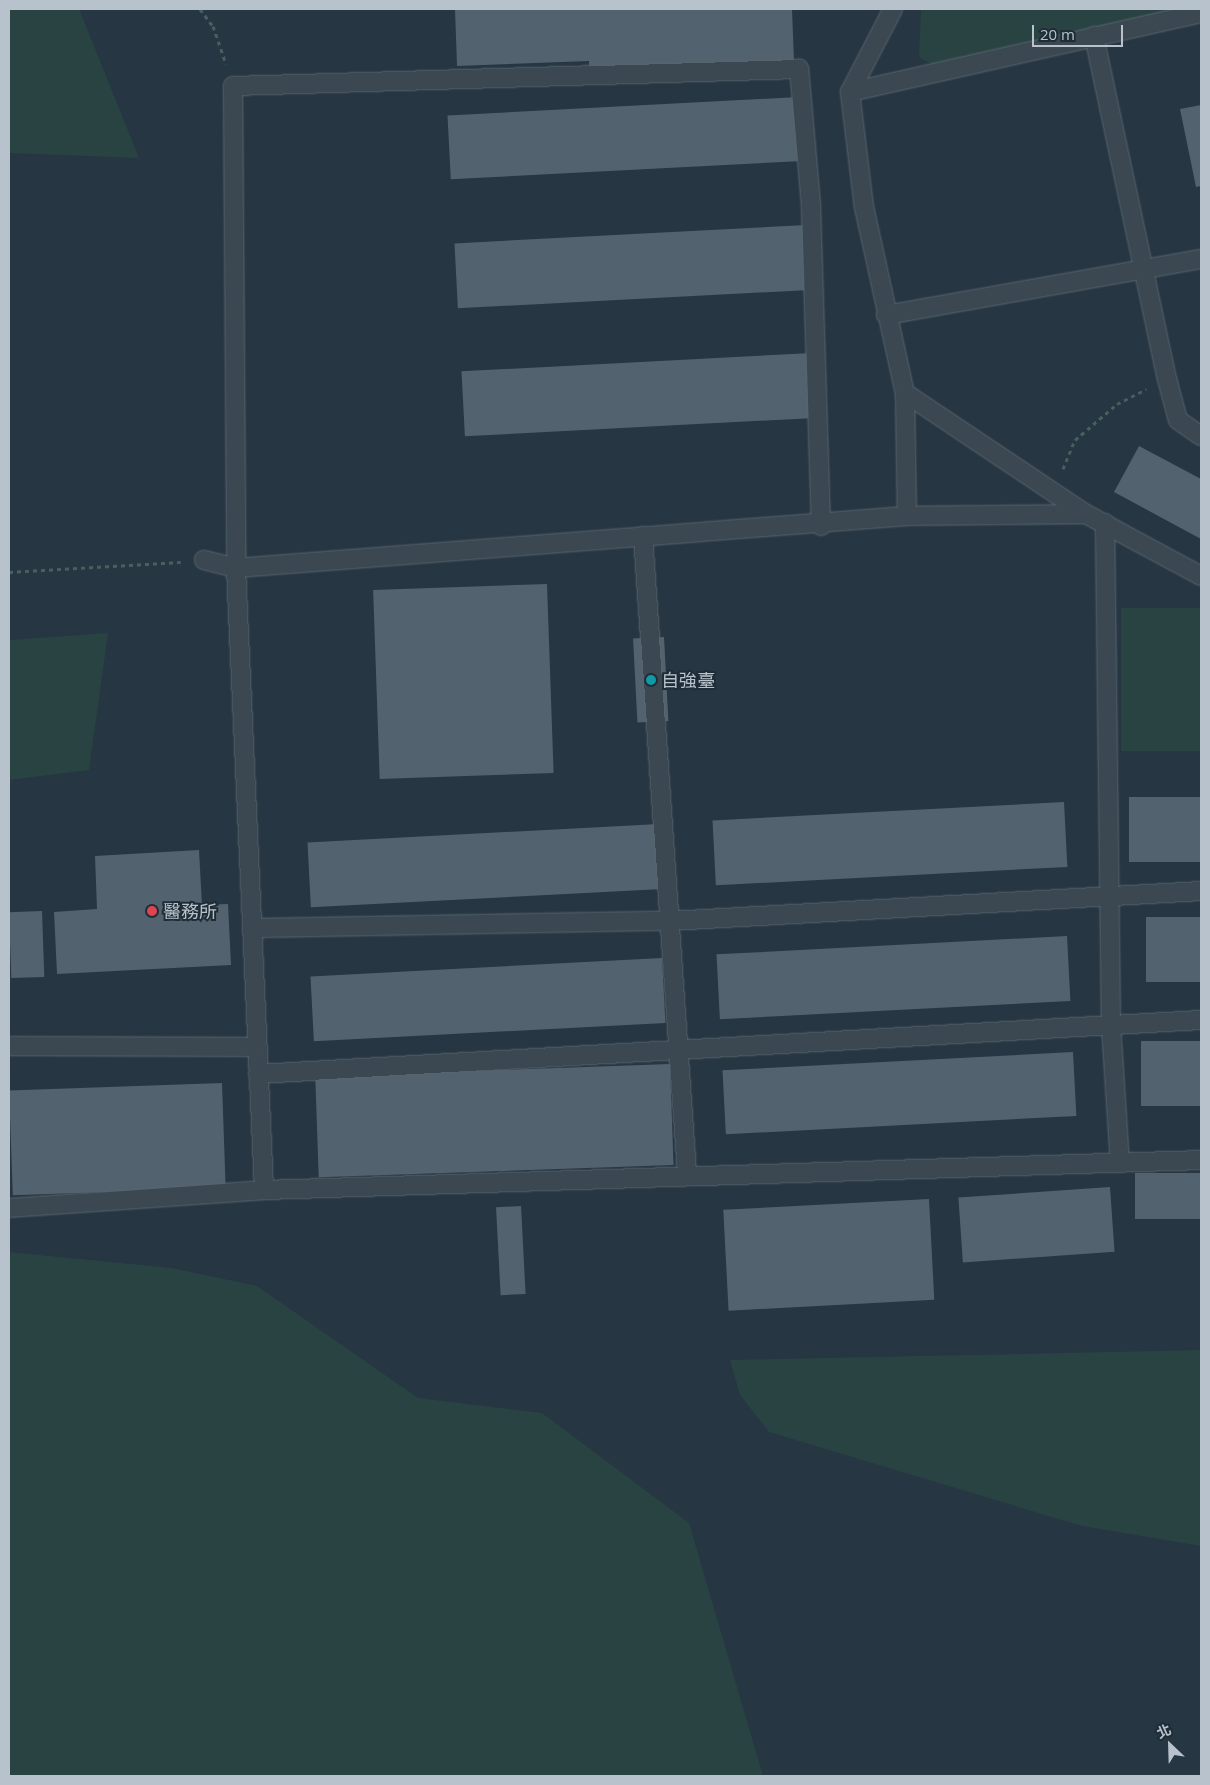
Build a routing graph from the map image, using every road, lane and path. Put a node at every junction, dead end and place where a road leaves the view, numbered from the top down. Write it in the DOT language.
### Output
graph roads {
  1 [pos="200,9"];
  2 [pos="893,9"];
  3 [pos="1201,13"];
  4 [pos="1094,36"];
  5 [pos="233,86"];
  6 [pos="850,92"];
  7 [pos="1201,259"];
  8 [pos="1142,269"];
  9 [pos="886,315"];
  10 [pos="1167,379"];
  11 [pos="905,393"];
  12 [pos="1201,436"];
  13 [pos="1054,490"];
  14 [pos="1086,514"];
  15 [pos="908,516"];
  16 [pos="1105,523"];
  17 [pos="820,526"];
  18 [pos="643,536"];
  19 [pos="204,560"];
  20 [pos="236,568"];
  21 [pos="9,572"];
  22 [pos="1201,576"];
  23 [pos="1201,891"];
  24 [pos="1111,896"];
  25 [pos="670,921"];
  26 [pos="254,928"];
  27 [pos="1201,1020"];
  28 [pos="1111,1026"];
  29 [pos="9,1046"];
  30 [pos="256,1047"];
  31 [pos="678,1049"];
  32 [pos="258,1074"];
  33 [pos="1201,1160"];
  34 [pos="1120,1163"];
  35 [pos="687,1174"];
  36 [pos="264,1190"];
  37 [pos="9,1208"];
  1 -- 5 [label="path"];
  2 -- 6 [label="lane"];
  3 -- 4 [label="lane"];
  4 -- 6 [label="lane"];
  4 -- 8 [label="lane"];
  5 -- 17 [label="lane"];
  5 -- 20 [label="lane"];
  6 -- 9 [label="lane"];
  7 -- 8 [label="lane"];
  8 -- 9 [label="lane"];
  8 -- 10 [label="lane"];
  9 -- 11 [label="lane"];
  10 -- 12 [label="lane"];
  10 -- 13 [label="path"];
  11 -- 13 [label="lane"];
  11 -- 15 [label="lane"];
  13 -- 14 [label="lane"];
  14 -- 15 [label="lane"];
  14 -- 16 [label="lane"];
  15 -- 17 [label="lane"];
  16 -- 22 [label="lane"];
  16 -- 24 [label="lane"];
  17 -- 18 [label="lane"];
  18 -- 20 [label="lane"];
  18 -- 25 [label="lane"];
  19 -- 20 [label="lane"];
  19 -- 21 [label="path"];
  20 -- 26 [label="lane"];
  23 -- 24 [label="lane"];
  24 -- 25 [label="lane"];
  24 -- 28 [label="lane"];
  25 -- 26 [label="lane"];
  25 -- 31 [label="lane"];
  26 -- 30 [label="lane"];
  27 -- 28 [label="lane"];
  28 -- 31 [label="lane"];
  28 -- 34 [label="lane"];
  29 -- 30 [label="lane"];
  30 -- 32 [label="lane"];
  31 -- 32 [label="lane"];
  31 -- 35 [label="lane"];
  32 -- 36 [label="lane"];
  33 -- 34 [label="lane"];
  34 -- 35 [label="lane"];
  35 -- 36 [label="lane"];
  36 -- 37 [label="lane"];
}
